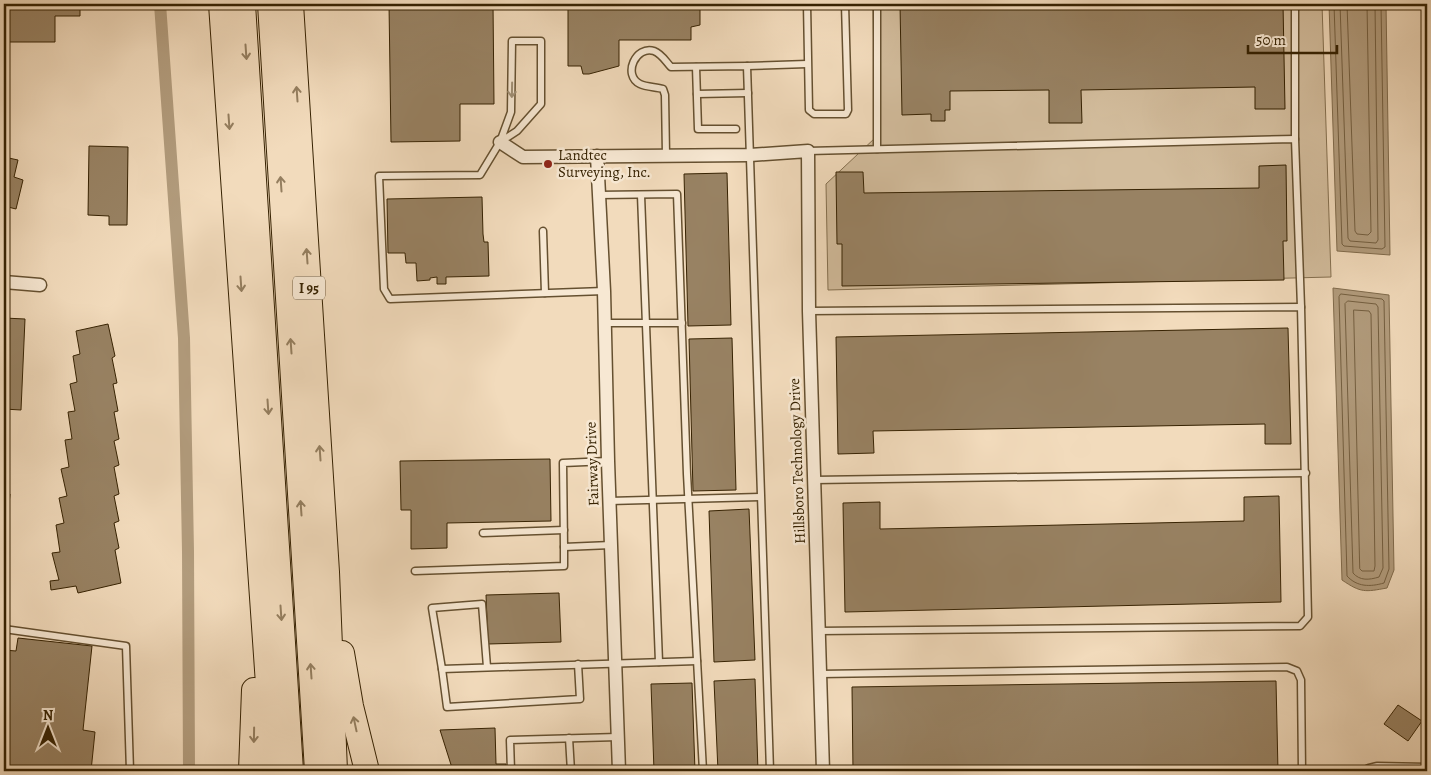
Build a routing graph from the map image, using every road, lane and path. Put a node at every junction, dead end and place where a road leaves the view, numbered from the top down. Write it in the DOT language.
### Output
graph roads {
  1 [pos="221,4"];
  2 [pos="243,4"];
  3 [pos="270,4"];
  4 [pos="291,4"];
  5 [pos="807,4"];
  6 [pos="846,4"];
  7 [pos="878,4"];
  8 [pos="1295,4"];
  9 [pos="807,64"];
  10 [pos="747,66"];
  11 [pos="696,67"];
  12 [pos="748,93"];
  13 [pos="697,94"];
  14 [pos="736,129"];
  15 [pos="1295,139"];
  16 [pos="500,142"];
  17 [pos="878,149"];
  18 [pos="808,150"];
  19 [pos="750,155"];
  20 [pos="597,156"];
  21 [pos="666,156"];
  22 [pos="598,195"];
  23 [pos="642,195"];
  24 [pos="543,231"];
  25 [pos="4,282"];
  26 [pos="40,285"];
  27 [pos="604,292"];
  28 [pos="545,294"];
  29 [pos="1301,307"];
  30 [pos="809,311"];
  31 [pos="605,323"];
  32 [pos="646,323"];
  33 [pos="682,323"];
  34 [pos="253,459"];
  35 [pos="608,461"];
  36 [pos="1306,473"];
  37 [pos="814,480"];
  38 [pos="760,498"];
  39 [pos="688,499"];
  40 [pos="652,500"];
  41 [pos="609,501"];
  42 [pos="564,530"];
  43 [pos="483,533"];
  44 [pos="611,544"];
  45 [pos="564,547"];
  46 [pos="415,571"];
  47 [pos="327,572"];
  48 [pos="4,629"];
  49 [pos="818,631"];
  50 [pos="697,661"];
  51 [pos="615,662"];
  52 [pos="658,662"];
  53 [pos="578,664"];
  54 [pos="487,668"];
  55 [pos="442,669"];
  56 [pos="820,674"];
  57 [pos="618,737"];
  58 [pos="569,738"];
  59 [pos="1427,770"];
  60 [pos="130,771"];
  61 [pos="252,771"];
  62 [pos="274,771"];
  63 [pos="291,771"];
  64 [pos="317,771"];
  65 [pos="335,771"];
  66 [pos="367,771"];
  67 [pos="511,771"];
  68 [pos="570,771"];
  69 [pos="619,771"];
  70 [pos="703,771"];
  71 [pos="770,771"];
  72 [pos="823,771"];
  73 [pos="1302,771"];
  74 [pos="1369,771"];
  1 -- 34 [label="highway, one-way"];
  2 -- 63 [label="highway, one-way"];
  64 -- 3 [label="highway, one-way"];
  47 -- 4 [label="highway, I 95, one-way"];
  5 -- 9 [label="lane"];
  6 -- 9 [label="lane"];
  7 -- 17 [label="lane"];
  8 -- 15 [label="lane"];
  9 -- 10 [label="lane"];
  10 -- 11 [label="lane"];
  10 -- 12 [label="lane"];
  11 -- 13 [label="lane"];
  11 -- 21 [label="lane"];
  12 -- 13 [label="lane"];
  12 -- 19 [label="lane"];
  13 -- 14 [label="lane"];
  15 -- 17 [label="lane"];
  15 -- 29 [label="lane"];
  16 -- 16 [label="lane, one-way"];
  16 -- 20 [label="street"];
  16 -- 28 [label="lane"];
  17 -- 18 [label="lane"];
  18 -- 19 [label="street"];
  18 -- 30 [label="street, Hillsboro Technology Drive"];
  19 -- 21 [label="street"];
  19 -- 38 [label="lane"];
  20 -- 21 [label="street"];
  20 -- 22 [label="street, Fairway Drive"];
  22 -- 23 [label="lane"];
  22 -- 27 [label="street, Fairway Drive"];
  23 -- 32 [label="lane"];
  23 -- 33 [label="lane"];
  24 -- 28 [label="lane"];
  25 -- 26 [label="street"];
  27 -- 28 [label="lane"];
  27 -- 31 [label="street, Fairway Drive"];
  29 -- 30 [label="lane"];
  29 -- 36 [label="lane"];
  30 -- 37 [label="street, Hillsboro Technology Drive"];
  31 -- 32 [label="lane"];
  31 -- 35 [label="street, Fairway Drive"];
  32 -- 33 [label="lane"];
  32 -- 40 [label="lane"];
  33 -- 39 [label="lane"];
  34 -- 61 [label="highway, one-way"];
  34 -- 62 [label="highway"];
  35 -- 41 [label="street, Fairway Drive"];
  35 -- 42 [label="lane"];
  36 -- 37 [label="lane"];
  36 -- 49 [label="lane"];
  37 -- 49 [label="street, Hillsboro Technology Drive"];
  38 -- 39 [label="lane"];
  38 -- 71 [label="lane"];
  39 -- 40 [label="lane"];
  39 -- 50 [label="lane"];
  40 -- 41 [label="lane"];
  40 -- 52 [label="lane"];
  41 -- 44 [label="street, Fairway Drive"];
  42 -- 43 [label="lane"];
  42 -- 45 [label="lane"];
  44 -- 45 [label="lane"];
  44 -- 51 [label="street, Fairway Drive"];
  45 -- 46 [label="lane"];
  47 -- 65 [label="highway, I 95"];
  66 -- 47 [label="highway, one-way"];
  48 -- 60 [label="lane"];
  49 -- 56 [label="street, Hillsboro Technology Drive"];
  50 -- 52 [label="lane"];
  50 -- 70 [label="lane"];
  51 -- 52 [label="lane"];
  51 -- 53 [label="lane"];
  51 -- 57 [label="street, Fairway Drive"];
  53 -- 54 [label="lane"];
  53 -- 55 [label="lane"];
  54 -- 55 [label="lane"];
  54 -- 55 [label="lane"];
  56 -- 72 [label="street, Hillsboro Technology Drive"];
  56 -- 73 [label="lane"];
  57 -- 58 [label="lane"];
  57 -- 69 [label="street, Fairway Drive"];
  58 -- 67 [label="lane"];
  58 -- 68 [label="lane"];
  59 -- 74 [label="street"];
}
